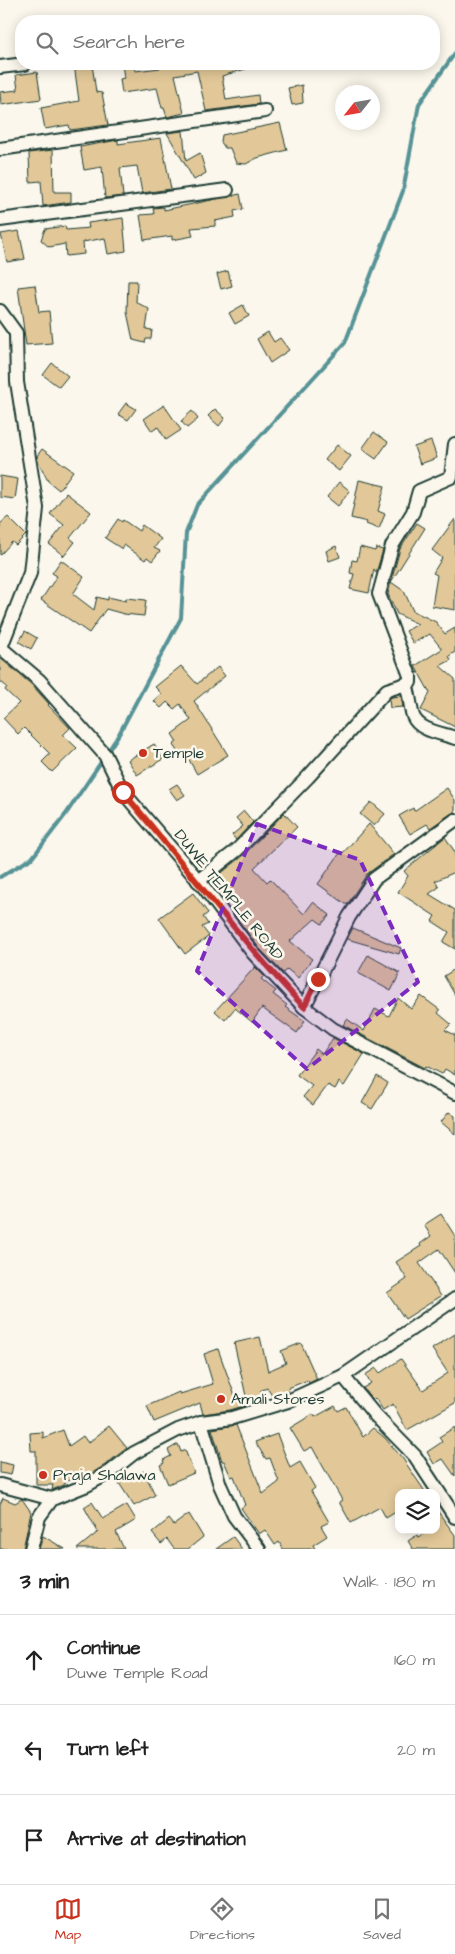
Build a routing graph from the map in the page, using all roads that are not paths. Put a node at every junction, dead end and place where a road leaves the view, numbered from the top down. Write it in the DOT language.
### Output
graph roads {
  1 [pos="15,66"];
  2 [pos="0,68"];
  3 [pos="265,111"];
  4 [pos="0,149"];
  5 [pos="227,190"];
  6 [pos="0,220"];
  7 [pos="0,311"];
  8 [pos="455,444"];
  9 [pos="0,647"];
  10 [pos="406,684"];
  11 [pos="455,738"];
  12 [pos="455,820"];
  13 [pos="198,881"];
  14 [pos="304,1007"];
  15 [pos="455,1093"];
  16 [pos="455,1299"];
  17 [pos="343,1376"];
  18 [pos="201,1422"];
  19 [pos="0,1484"];
  20 [pos="52,1499"];
  21 [pos="455,1517"];
  22 [pos="31,1549"];
  23 [pos="259,1549"];
  1 -- 2 [label="street"];
  3 -- 4 [label="street"];
  5 -- 6 [label="street"];
  7 -- 9 [label="street"];
  8 -- 10 [label="street"];
  9 -- 13 [label="street, DUWE TEMPLE ROAD"];
  10 -- 11 [label="street"];
  10 -- 13 [label="street"];
  12 -- 14 [label="street"];
  13 -- 14 [label="street, DUWE TEMPLE ROAD"];
  14 -- 15 [label="street, DUWE TEMPLE ROAD"];
  16 -- 17 [label="street"];
  17 -- 18 [label="street"];
  17 -- 21 [label="street"];
  18 -- 20 [label="street"];
  18 -- 23 [label="street"];
  19 -- 20 [label="street"];
  20 -- 22 [label="street"];
}
